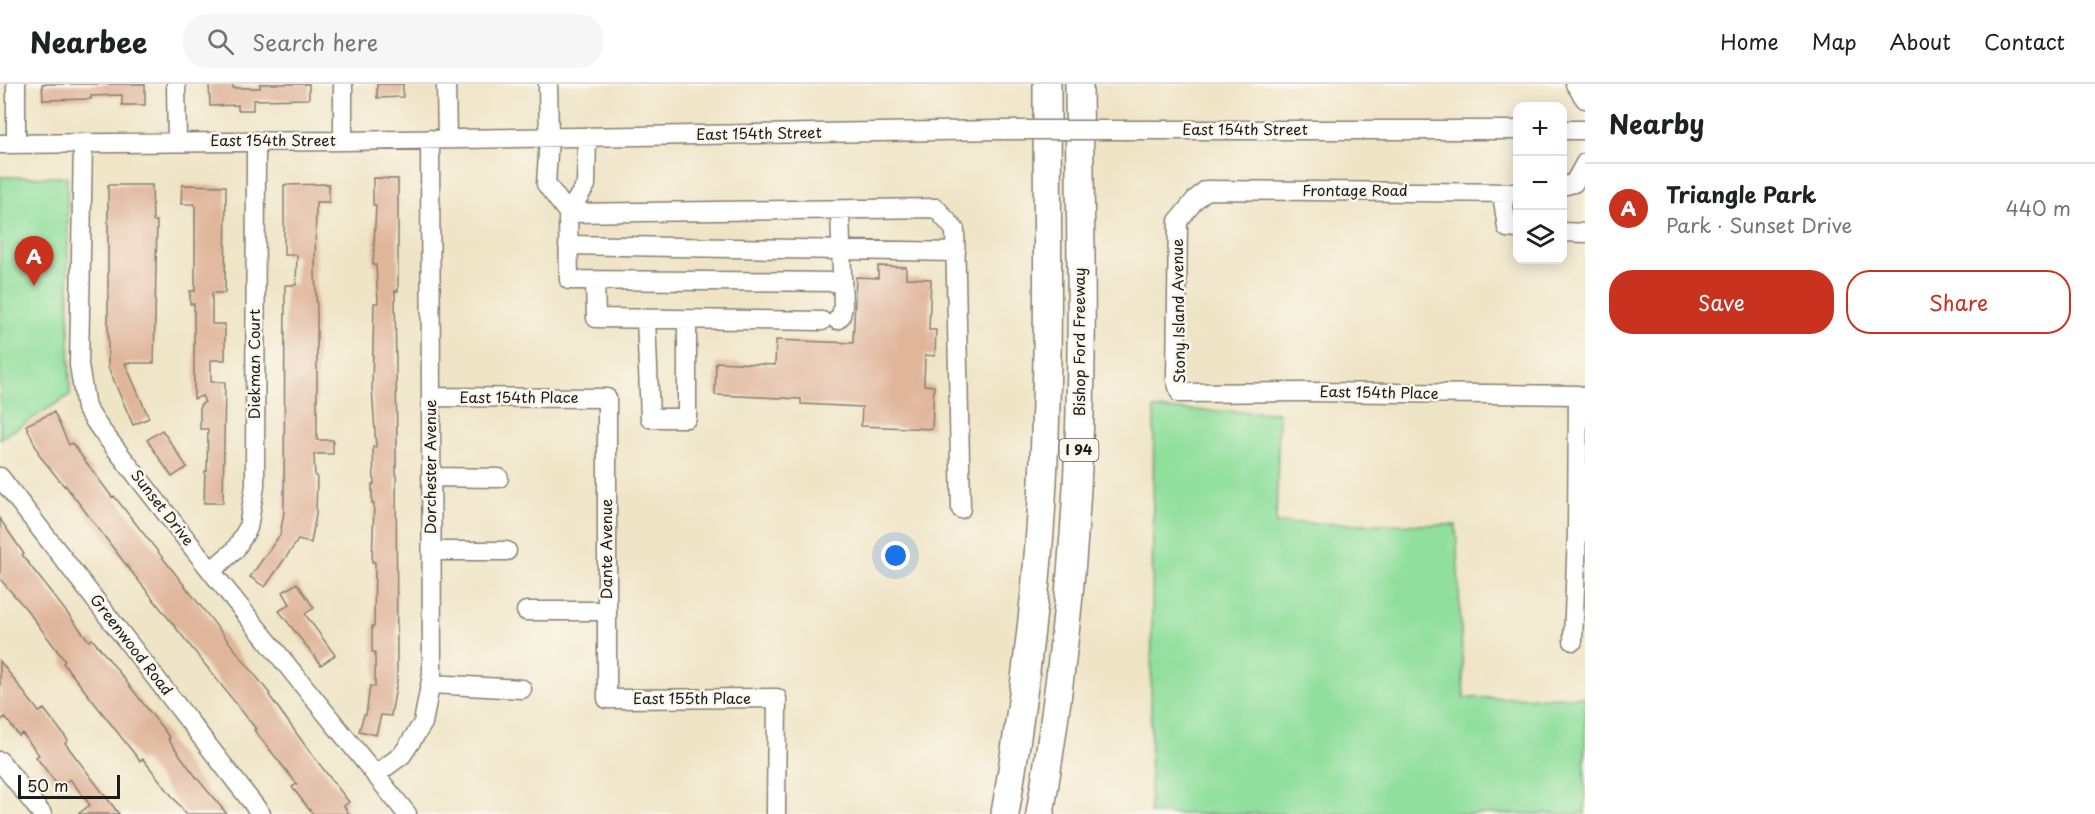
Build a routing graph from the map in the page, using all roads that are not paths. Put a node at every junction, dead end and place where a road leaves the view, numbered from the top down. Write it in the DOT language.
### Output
graph roads {
  1 [pos="16,84"];
  2 [pos="176,84"];
  3 [pos="343,84"];
  4 [pos="446,84"];
  5 [pos="548,84"];
  6 [pos="1047,84"];
  7 [pos="1079,84"];
  8 [pos="1575,84"];
  9 [pos="1585,99"];
  10 [pos="1513,130"];
  11 [pos="1567,130"];
  12 [pos="1585,130"];
  13 [pos="587,137"];
  14 [pos="549,138"];
  15 [pos="439,139"];
  16 [pos="256,141"];
  17 [pos="343,141"];
  18 [pos="177,142"];
  19 [pos="83,143"];
  20 [pos="8,144"];
  21 [pos="1585,163"];
  22 [pos="1567,185"];
  23 [pos="1510,193"];
  24 [pos="1195,200"];
  25 [pos="840,211"];
  26 [pos="568,213"];
  27 [pos="1513,229"];
  28 [pos="1567,232"];
  29 [pos="1585,233"];
  30 [pos="568,245"];
  31 [pos="840,250"];
  32 [pos="956,252"];
  33 [pos="595,281"];
  34 [pos="840,282"];
  35 [pos="646,319"];
  36 [pos="687,320"];
  37 [pos="1180,393"];
  38 [pos="431,397"];
  39 [pos="607,398"];
  40 [pos="0,477"];
  41 [pos="431,477"];
  42 [pos="499,478"];
  43 [pos="961,509"];
  44 [pos="432,551"];
  45 [pos="507,551"];
  46 [pos="211,570"];
  47 [pos="526,611"];
  48 [pos="607,611"];
  49 [pos="1573,641"];
  50 [pos="431,684"];
  51 [pos="522,689"];
  52 [pos="607,699"];
  53 [pos="0,761"];
  54 [pos="375,775"];
  55 [pos="42,814"];
  56 [pos="261,814"];
  57 [pos="407,814"];
  58 [pos="776,814"];
  59 [pos="1005,814"];
  60 [pos="1040,814"];
  1 -- 20 [label="street"];
  2 -- 18 [label="street"];
  3 -- 17 [label="street"];
  4 -- 15 [label="street, Dorchester Avenue"];
  5 -- 14 [label="street"];
  6 -- 59 [label="highway, I 94"];
  7 -- 60 [label="highway, Bishop Ford Freeway / I 94"];
  8 -- 9 [label="street"];
  10 -- 13 [label="street, East 154th Street, bridge"];
  11 -- 12 [label="street"];
  13 -- 14 [label="street, East 154th Street"];
  13 -- 26 [label="street"];
  14 -- 15 [label="street, East 154th Street"];
  14 -- 26 [label="street"];
  15 -- 17 [label="street, East 154th Street"];
  15 -- 38 [label="street, Dorchester Avenue"];
  16 -- 17 [label="street, East 154th Street"];
  16 -- 18 [label="street, East 154th Street"];
  16 -- 46 [label="street, Diekman Court"];
  18 -- 19 [label="street, East 154th Street"];
  19 -- 20 [label="street, East 154th Street"];
  19 -- 46 [label="street, Sunset Drive"];
  21 -- 22 [label="street"];
  23 -- 24 [label="street, Frontage Road"];
  23 -- 27 [label="street"];
  24 -- 37 [label="street, Stony Island Avenue"];
  25 -- 26 [label="street"];
  25 -- 31 [label="street"];
  25 -- 32 [label="street"];
  26 -- 30 [label="street"];
  28 -- 29 [label="street"];
  30 -- 31 [label="street"];
  30 -- 33 [label="street"];
  31 -- 32 [label="street"];
  31 -- 34 [label="street"];
  32 -- 43 [label="street"];
  33 -- 34 [label="street"];
  33 -- 35 [label="street"];
  34 -- 36 [label="street"];
  35 -- 36 [label="street"];
  35 -- 36 [label="street"];
  37 -- 49 [label="street, East 154th Place"];
  38 -- 39 [label="street, East 154th Place"];
  38 -- 41 [label="street, Dorchester Avenue"];
  39 -- 48 [label="street, Dante Avenue"];
  40 -- 56 [label="street, Greenwood Road"];
  41 -- 42 [label="street"];
  41 -- 44 [label="street, Dorchester Avenue"];
  44 -- 45 [label="street"];
  44 -- 50 [label="street, Dorchester Avenue"];
  46 -- 54 [label="street, Sunset Drive"];
  47 -- 48 [label="street"];
  48 -- 52 [label="street, Dante Avenue"];
  50 -- 51 [label="street"];
  50 -- 54 [label="street, Dorchester Avenue"];
  52 -- 58 [label="street, East 155th Place"];
  53 -- 55 [label="street"];
  54 -- 57 [label="street, Sunset Drive"];
}
